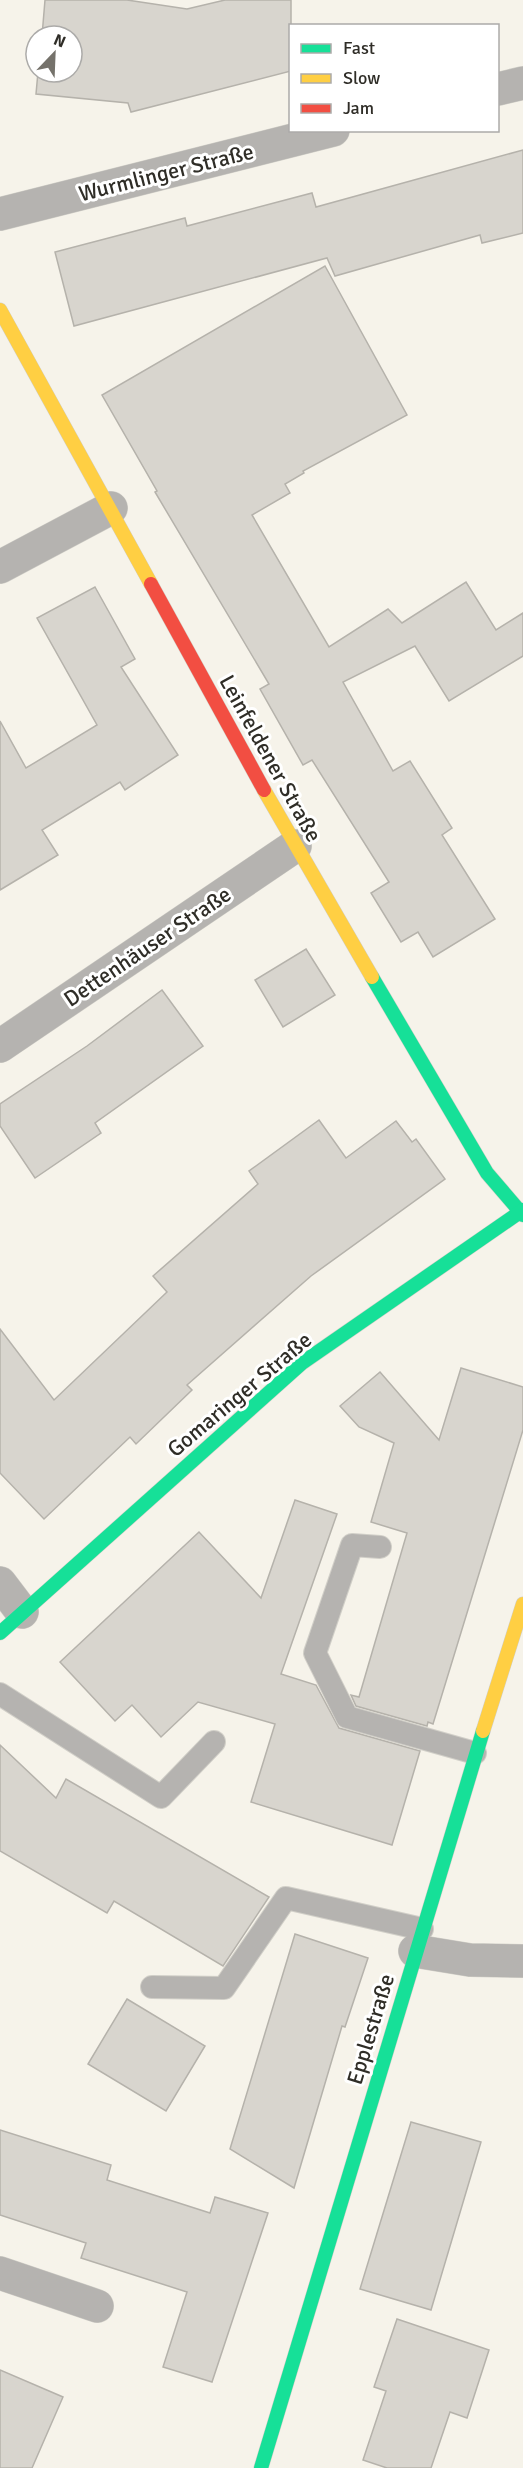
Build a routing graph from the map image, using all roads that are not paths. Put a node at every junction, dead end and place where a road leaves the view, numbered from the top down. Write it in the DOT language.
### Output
graph roads {
  1 [pos="523,83"];
  2 [pos="499,89"];
  3 [pos="325,132"];
  4 [pos="0,214"];
  5 [pos="0,309"];
  6 [pos="111,508"];
  7 [pos="0,567"];
  8 [pos="295,846"];
  9 [pos="0,1046"];
  10 [pos="522,1212"];
  11 [pos="380,1546"];
  12 [pos="0,1584"];
  13 [pos="523,1604"];
  14 [pos="11,1622"];
  15 [pos="0,1694"];
  16 [pos="214,1742"];
  17 [pos="475,1753"];
  18 [pos="418,1940"];
  19 [pos="523,1960"];
  20 [pos="152,1987"];
  21 [pos="0,2273"];
  22 [pos="98,2306"];
  23 [pos="261,2468"];
  1 -- 2 [label="street"];
  3 -- 4 [label="street, Wurmlinger Straße"];
  5 -- 6 [label="street, Leinfeldener Straße"];
  6 -- 7 [label="street"];
  6 -- 8 [label="street, Leinfeldener Straße"];
  8 -- 9 [label="street, Dettenhäuser Straße"];
  8 -- 10 [label="street, Leinfeldener Straße"];
  10 -- 14 [label="street, Gomaringer Straße"];
  11 -- 17 [label="lane"];
  12 -- 14 [label="street"];
  13 -- 17 [label="street, Epplestraße"];
  15 -- 16 [label="lane"];
  17 -- 18 [label="street, Epplestraße"];
  18 -- 19 [label="street"];
  18 -- 20 [label="lane"];
  18 -- 23 [label="street, Epplestraße"];
  21 -- 22 [label="street"];
}
